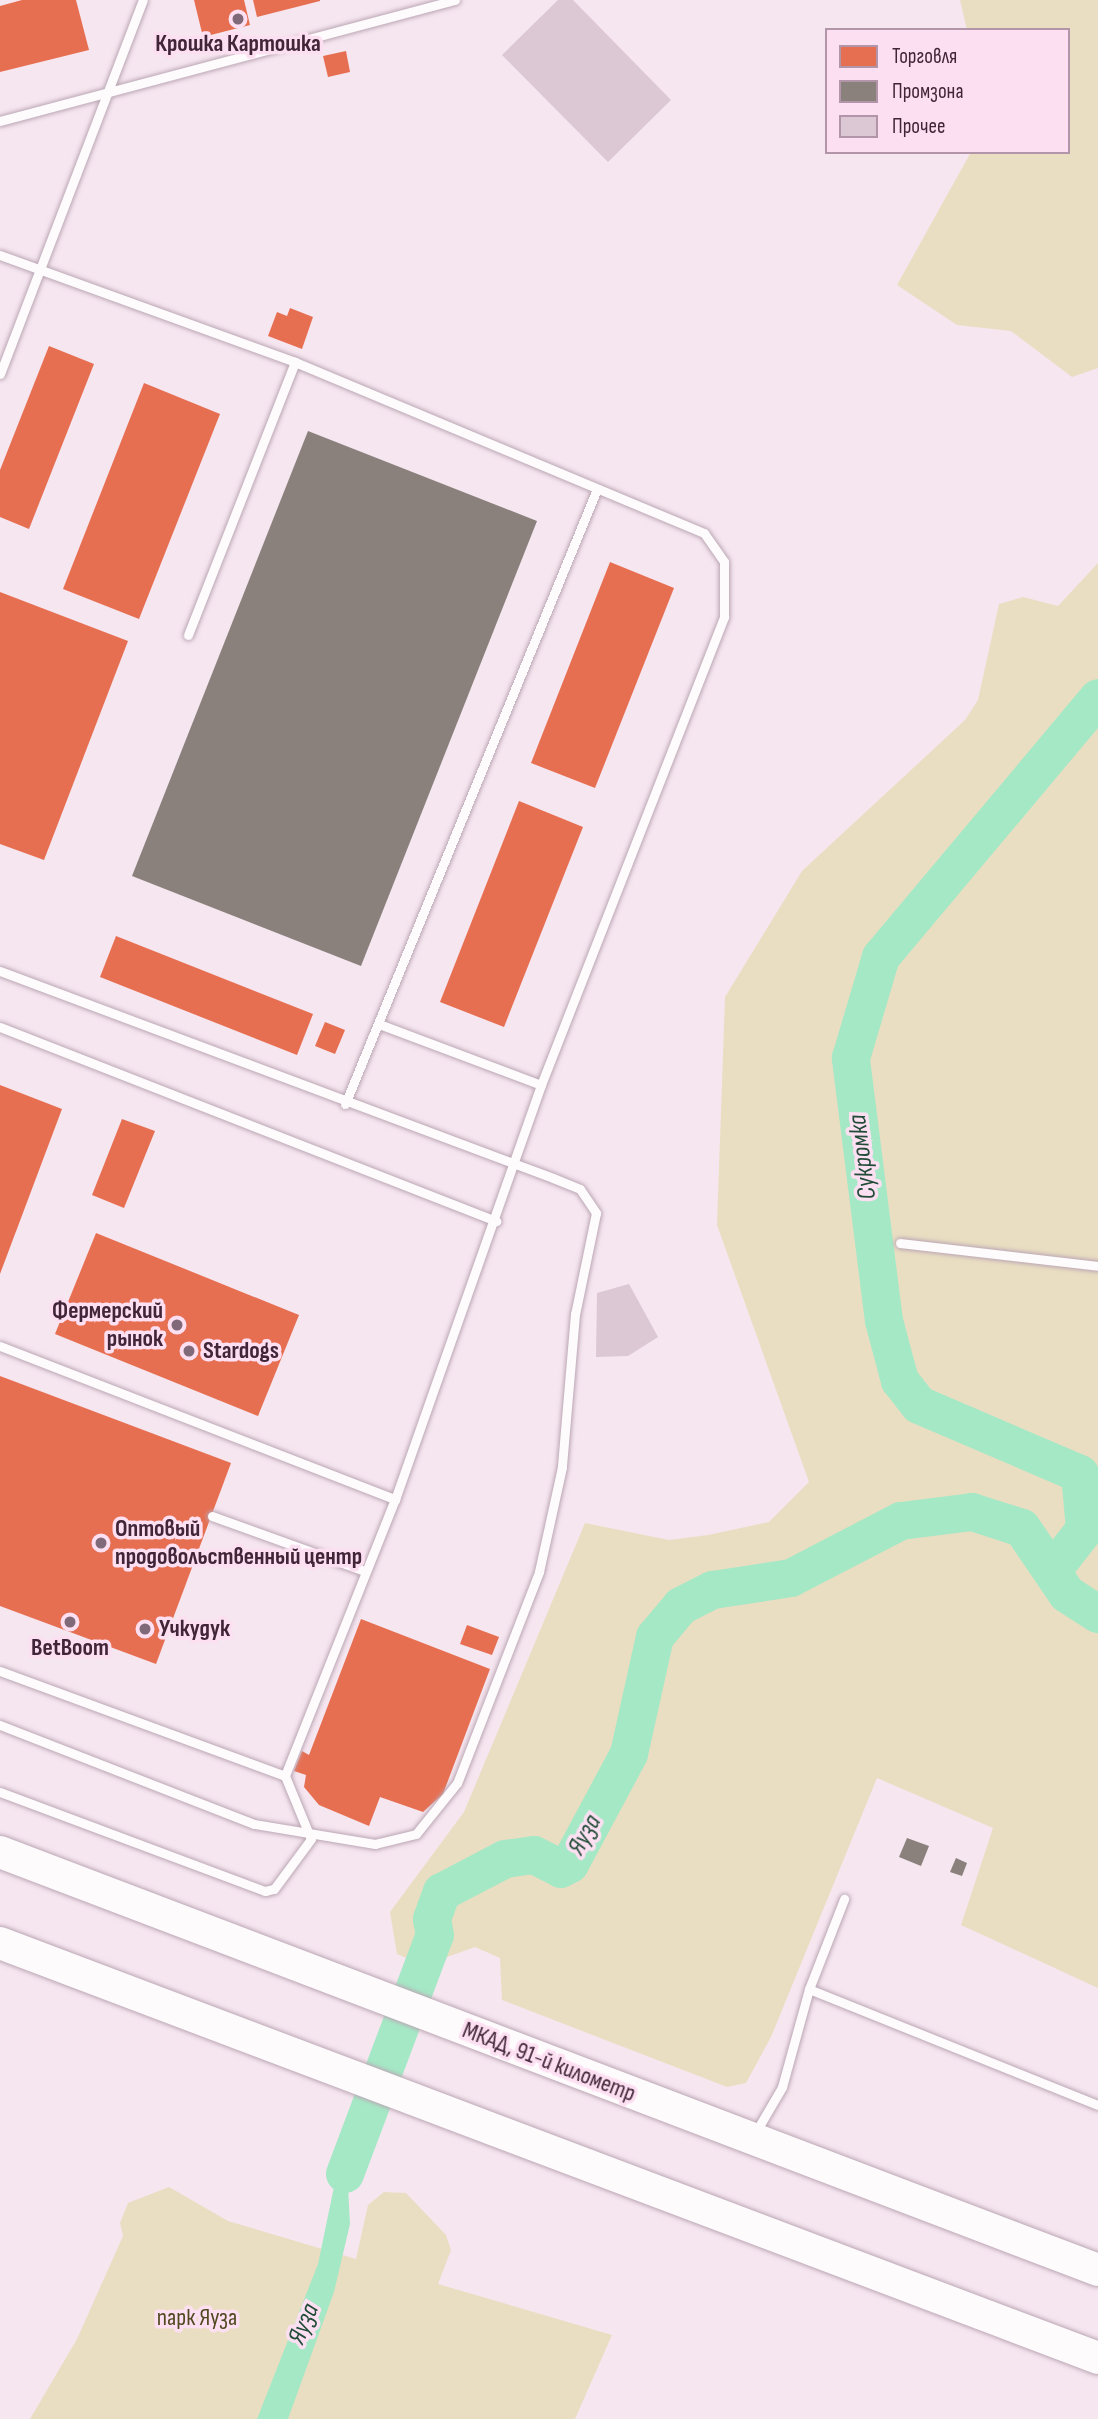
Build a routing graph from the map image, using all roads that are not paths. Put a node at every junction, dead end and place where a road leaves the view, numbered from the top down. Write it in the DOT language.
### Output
graph roads {
  1 [pos="143,0"];
  2 [pos="455,0"];
  3 [pos="106,95"];
  4 [pos="0,121"];
  5 [pos="0,255"];
  6 [pos="38,270"];
  7 [pos="295,362"];
  8 [pos="0,374"];
  9 [pos="597,489"];
  10 [pos="188,635"];
  11 [pos="0,971"];
  12 [pos="379,1024"];
  13 [pos="0,1027"];
  14 [pos="541,1085"];
  15 [pos="345,1104"];
  16 [pos="515,1166"];
  17 [pos="496,1221"];
  18 [pos="900,1242"];
  19 [pos="1098,1266"];
  20 [pos="0,1346"];
  21 [pos="394,1499"];
  22 [pos="212,1516"];
  23 [pos="365,1571"];
  24 [pos="0,1671"];
  25 [pos="0,1725"];
  26 [pos="285,1776"];
  27 [pos="0,1792"];
  28 [pos="311,1839"];
  29 [pos="0,1852"];
  30 [pos="844,1899"];
  31 [pos="0,1943"];
  32 [pos="808,1989"];
  33 [pos="1098,2105"];
  34 [pos="752,2140"];
  35 [pos="1098,2270"];
  36 [pos="1098,2358"];
  1 -- 3 [label="lane"];
  2 -- 3 [label="lane"];
  3 -- 4 [label="lane"];
  3 -- 6 [label="lane"];
  5 -- 6 [label="lane"];
  6 -- 7 [label="lane"];
  6 -- 8 [label="lane"];
  7 -- 9 [label="lane"];
  7 -- 10 [label="lane"];
  9 -- 12 [label="lane"];
  9 -- 14 [label="lane"];
  11 -- 15 [label="lane"];
  12 -- 14 [label="lane"];
  12 -- 15 [label="lane"];
  13 -- 17 [label="lane"];
  14 -- 16 [label="lane"];
  15 -- 16 [label="lane"];
  16 -- 17 [label="lane"];
  16 -- 28 [label="lane"];
  17 -- 21 [label="lane"];
  18 -- 19 [label="lane"];
  20 -- 21 [label="lane"];
  21 -- 23 [label="lane"];
  22 -- 23 [label="lane"];
  23 -- 26 [label="lane"];
  24 -- 26 [label="lane"];
  25 -- 28 [label="lane"];
  26 -- 28 [label="lane"];
  27 -- 28 [label="lane"];
  29 -- 34 [label="highway, МКАД, 91-й километр"];
  30 -- 32 [label="lane"];
  31 -- 36 [label="highway"];
  32 -- 33 [label="lane"];
  32 -- 34 [label="lane"];
  34 -- 35 [label="highway, МКАД, 91-й километр"];
}
